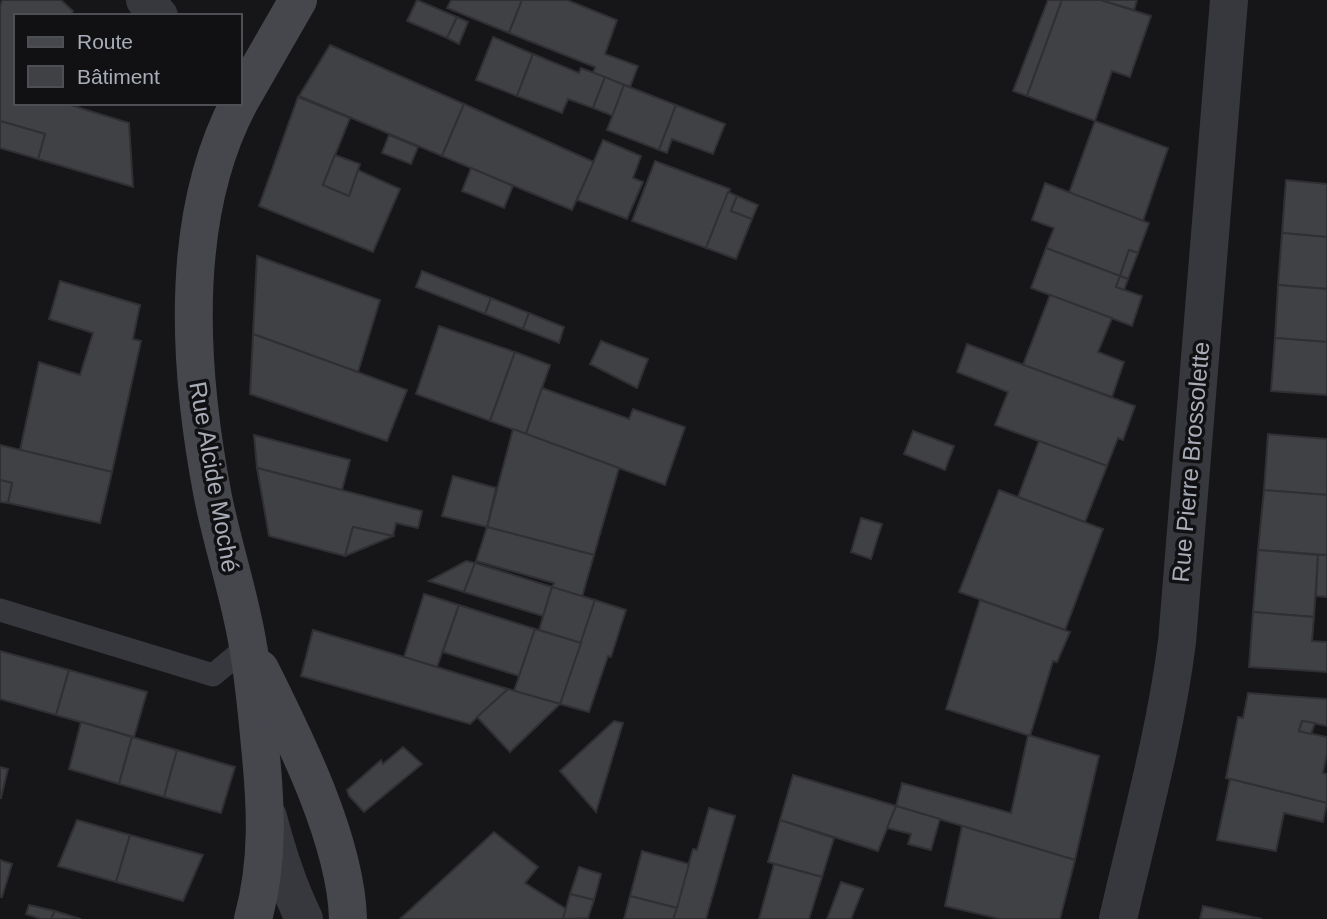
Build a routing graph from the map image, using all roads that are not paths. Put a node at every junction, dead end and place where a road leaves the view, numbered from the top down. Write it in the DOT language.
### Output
graph roads {
  1 [pos="145,0"];
  2 [pos="298,0"];
  3 [pos="1229,0"];
  4 [pos="157,14"];
  5 [pos="242,95"];
  6 [pos="237,105"];
  7 [pos="0,610"];
  8 [pos="248,646"];
  9 [pos="266,811"];
  10 [pos="253,919"];
  11 [pos="304,919"];
  12 [pos="348,919"];
  13 [pos="1118,919"];
  1 -- 4 [label="street"];
  2 -- 5 [label="street, Rue Alcide Moché"];
  3 -- 13 [label="street, Rue Pierre Brossolette"];
  6 -- 8 [label="street, Rue Alcide Moché"];
  7 -- 8 [label="lane"];
  8 -- 9 [label="street"];
  8 -- 12 [label="street"];
  9 -- 10 [label="street"];
  9 -- 11 [label="street"];
}
